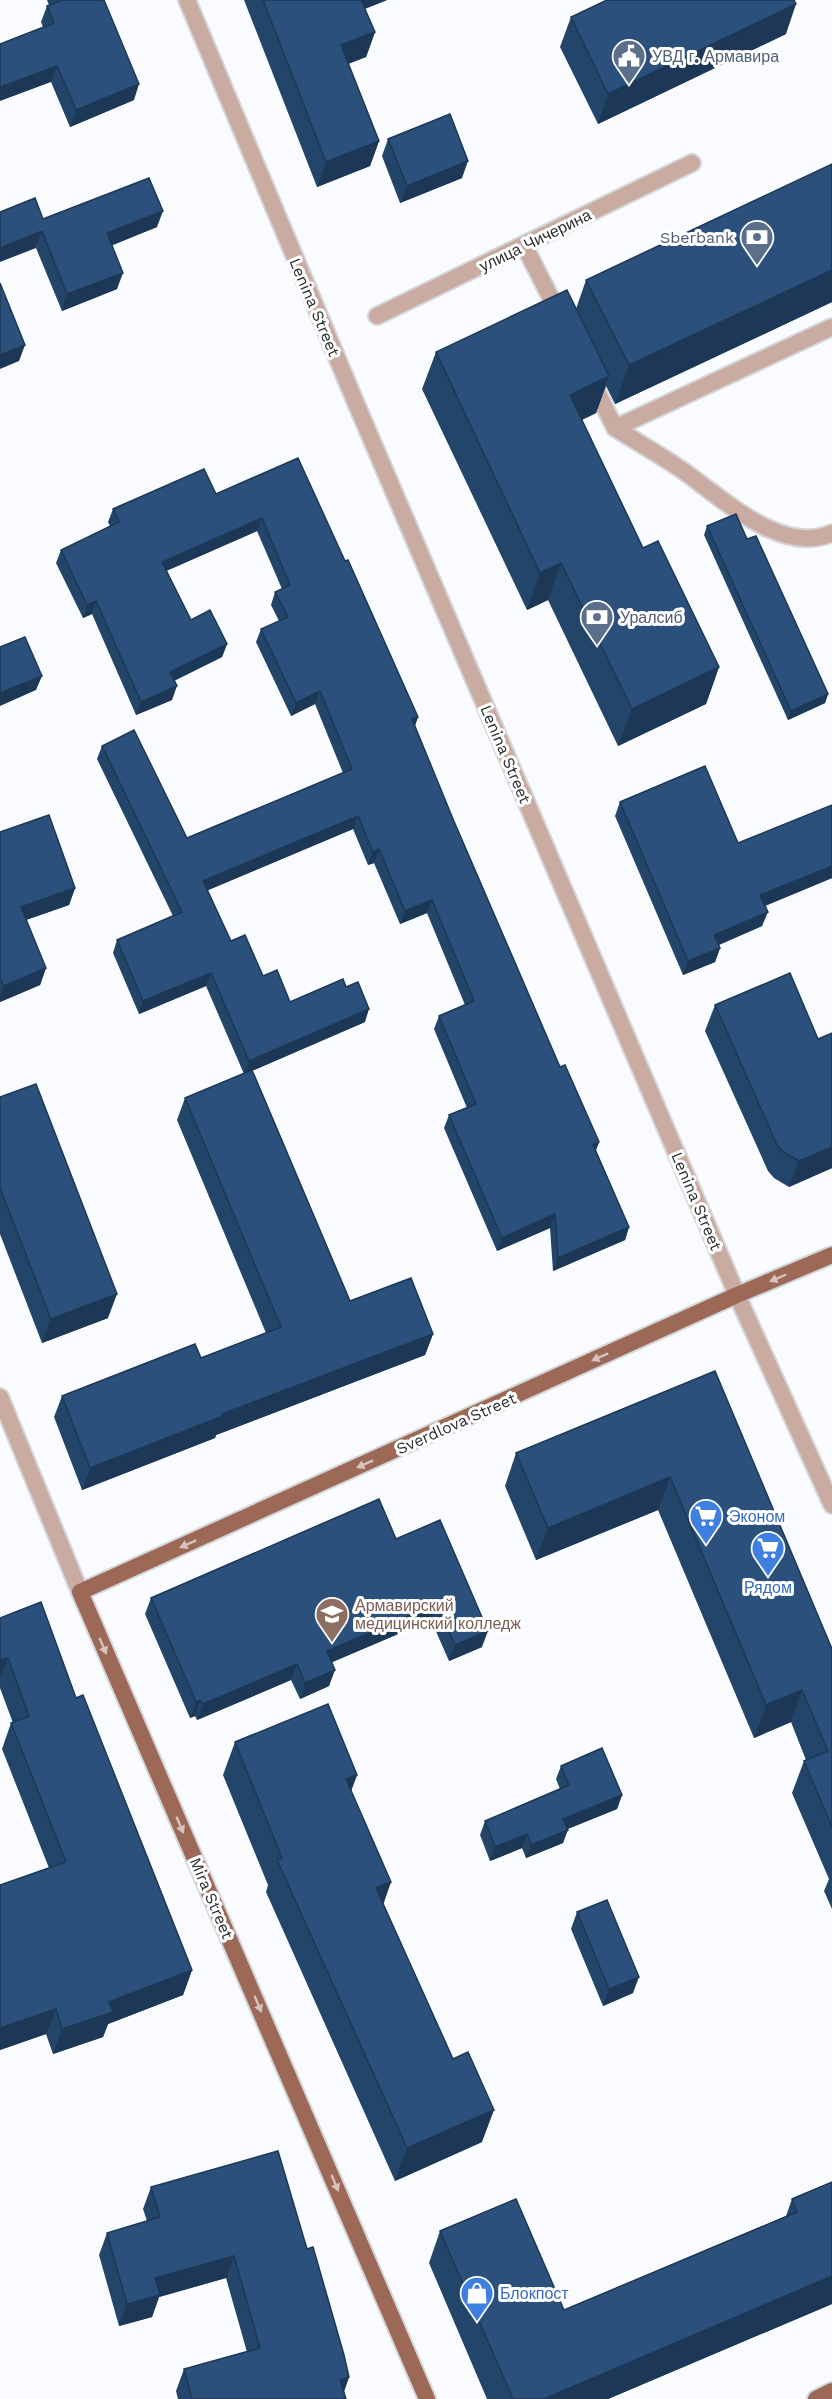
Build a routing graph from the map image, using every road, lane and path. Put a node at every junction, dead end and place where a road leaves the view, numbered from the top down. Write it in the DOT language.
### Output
graph roads {
  1 [pos="187,0"];
  2 [pos="692,163"];
  3 [pos="524,245"];
  4 [pos="377,316"];
  5 [pos="564,326"];
  6 [pos="832,327"];
  7 [pos="585,367"];
  8 [pos="615,428"];
  9 [pos="832,533"];
  10 [pos="832,1254"];
  11 [pos="737,1295"];
  12 [pos="0,1397"];
  13 [pos="832,1505"];
  14 [pos="80,1592"];
  15 [pos="832,2391"];
  16 [pos="427,2399"];
  17 [pos="816,2399"];
  1 -- 11 [label="street, Lenina Street"];
  2 -- 3 [label="street, улица Чичерина"];
  3 -- 4 [label="street, улица Чичерина"];
  3 -- 5 [label="street"];
  6 -- 8 [label="street"];
  7 -- 8 [label="street"];
  8 -- 9 [label="street"];
  10 -- 11 [label="main road, Sverdlova Street, one-way"];
  11 -- 13 [label="street, Lenina Street"];
  11 -- 14 [label="main road, Sverdlova Street, one-way"];
  12 -- 14 [label="street, Mira Street"];
  14 -- 16 [label="main road, Mira Street, one-way"];
  15 -- 17 [label="main road"];
}
